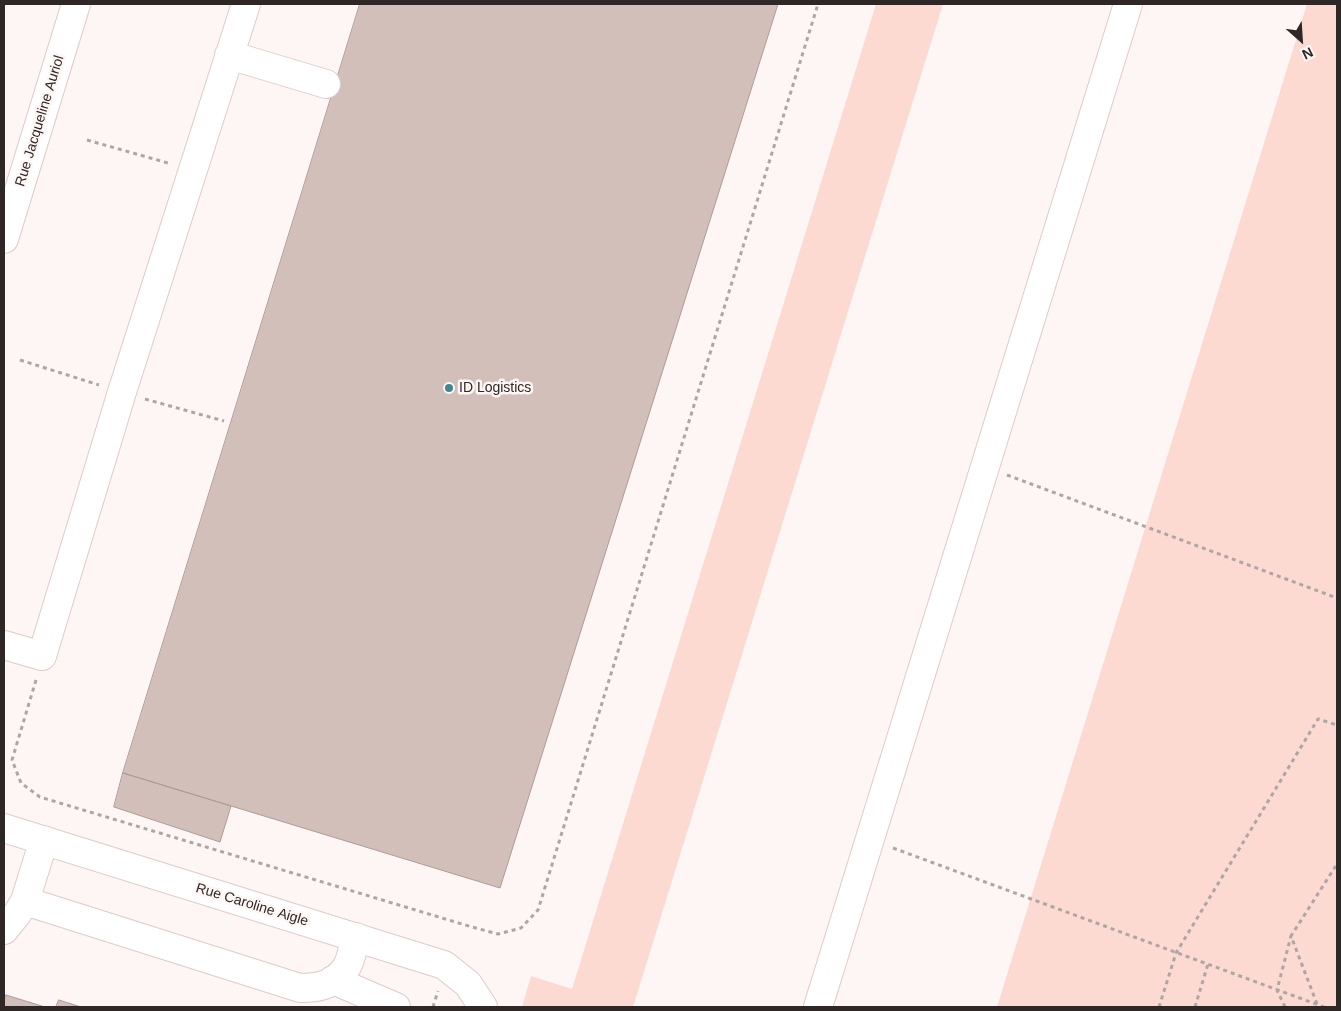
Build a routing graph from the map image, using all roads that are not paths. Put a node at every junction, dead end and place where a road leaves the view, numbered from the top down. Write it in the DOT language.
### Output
graph roads {
  1 [pos="76,4"];
  2 [pos="246,4"];
  3 [pos="1128,4"];
  4 [pos="229,55"];
  5 [pos="326,84"];
  6 [pos="4,239"];
  7 [pos="4,645"];
  8 [pos="4,828"];
  9 [pos="44,840"];
  10 [pos="25,901"];
  11 [pos="4,930"];
  12 [pos="356,938"];
  13 [pos="334,980"];
  14 [pos="396,1007"];
  15 [pos="483,1007"];
  16 [pos="818,1007"];
  1 -- 6 [label="street, Rue Jacqueline Auriol"];
  2 -- 4 [label="street"];
  3 -- 16 [label="street"];
  4 -- 5 [label="street"];
  4 -- 7 [label="street"];
  8 -- 9 [label="street, Rue Caroline Aigle"];
  9 -- 10 [label="street"];
  9 -- 12 [label="street, Rue Caroline Aigle"];
  10 -- 11 [label="street"];
  10 -- 13 [label="street"];
  12 -- 13 [label="street"];
  12 -- 15 [label="street, Rue Caroline Aigle"];
  13 -- 14 [label="street"];
}
